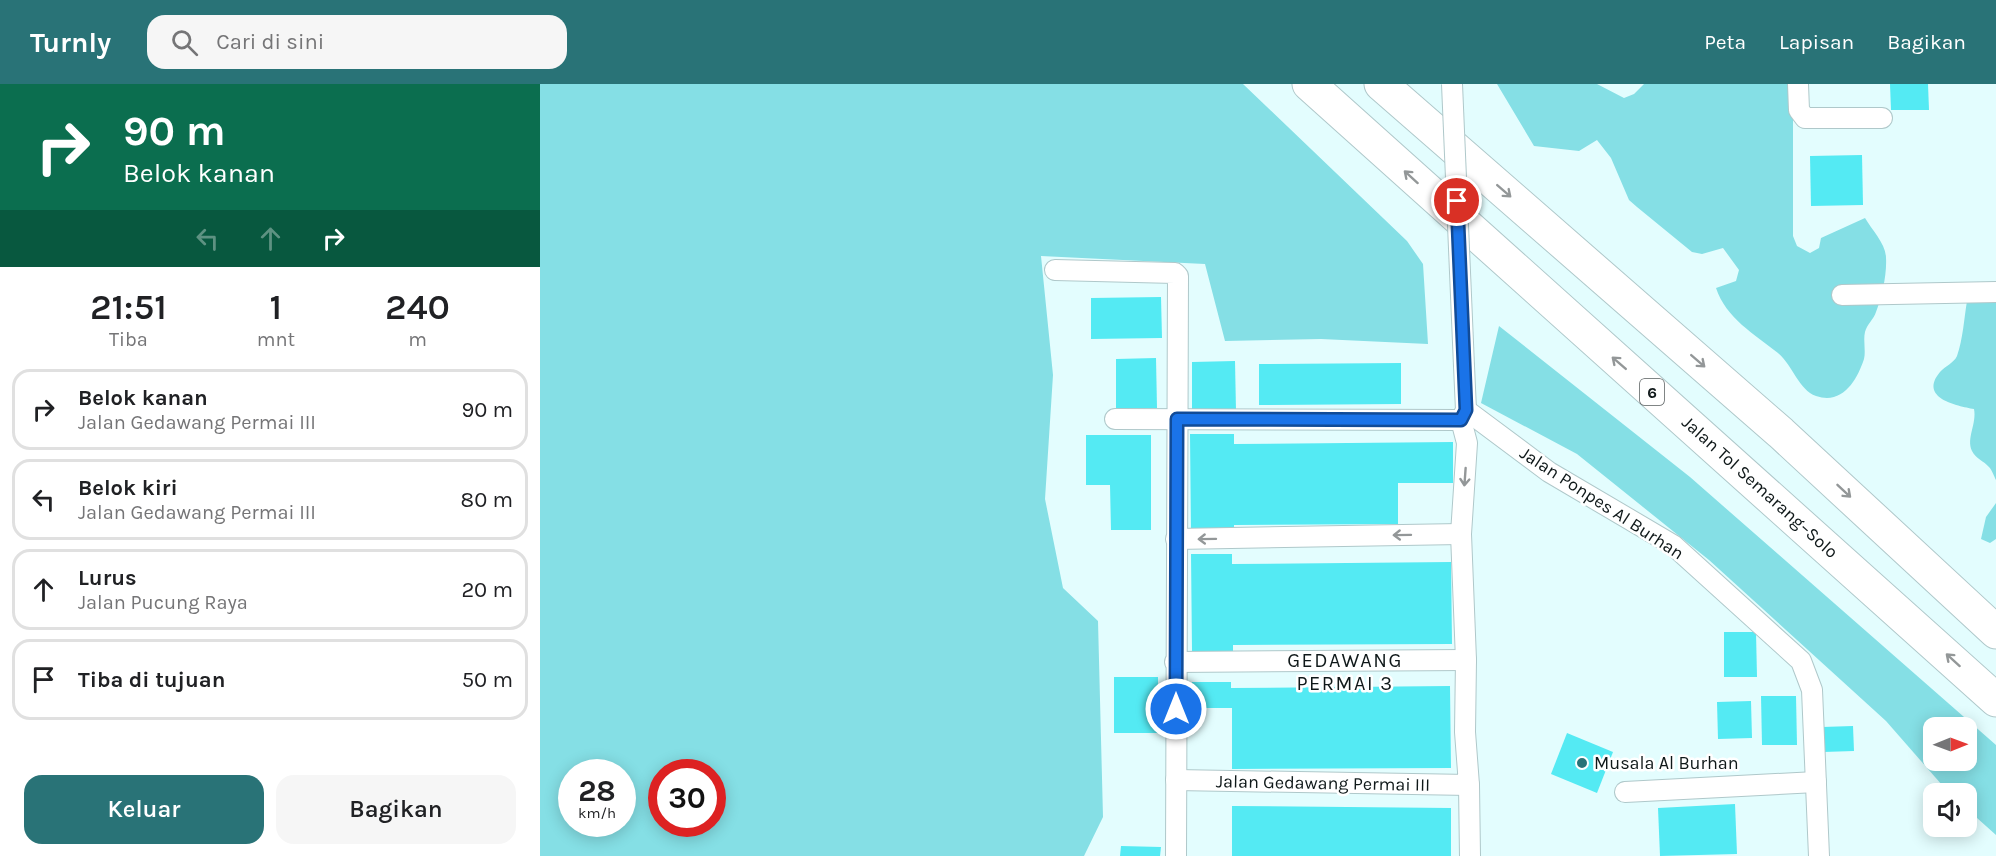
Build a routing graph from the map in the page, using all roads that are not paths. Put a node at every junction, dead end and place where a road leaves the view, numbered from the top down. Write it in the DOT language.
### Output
graph roads {
  1 [pos="1309,84"];
  2 [pos="1381,84"];
  3 [pos="1452,84"];
  4 [pos="1798,84"];
  5 [pos="1882,118"];
  6 [pos="1055,270"];
  7 [pos="1996,292"];
  8 [pos="1842,295"];
  9 [pos="1463,415"];
  10 [pos="1115,419"];
  11 [pos="1177,419"];
  12 [pos="1461,534"];
  13 [pos="1176,539"];
  14 [pos="1996,632"];
  15 [pos="1466,660"];
  16 [pos="1175,662"];
  17 [pos="1996,700"];
  18 [pos="1176,780"];
  19 [pos="1816,782"];
  20 [pos="1469,785"];
  21 [pos="1625,792"];
  22 [pos="1176,856"];
  23 [pos="1470,856"];
  24 [pos="1819,856"];
  17 -- 1 [label="highway, Jalan Tol Semarang–Solo / 6, one-way"];
  2 -- 14 [label="highway, one-way"];
  3 -- 9 [label="street, bridge"];
  4 -- 5 [label="street"];
  6 -- 11 [label="street"];
  7 -- 8 [label="street"];
  9 -- 11 [label="street"];
  9 -- 12 [label="street, one-way"];
  9 -- 19 [label="street, Jalan Ponpes Al Burhan"];
  10 -- 11 [label="street"];
  11 -- 13 [label="street"];
  12 -- 13 [label="street, one-way"];
  12 -- 15 [label="street"];
  13 -- 16 [label="street"];
  15 -- 16 [label="street"];
  15 -- 20 [label="street"];
  16 -- 18 [label="street"];
  18 -- 20 [label="street, Jalan Gedawang Permai III"];
  18 -- 22 [label="street"];
  19 -- 21 [label="street"];
  19 -- 24 [label="street, Jalan Ponpes Al Burhan"];
  20 -- 23 [label="street"];
}
